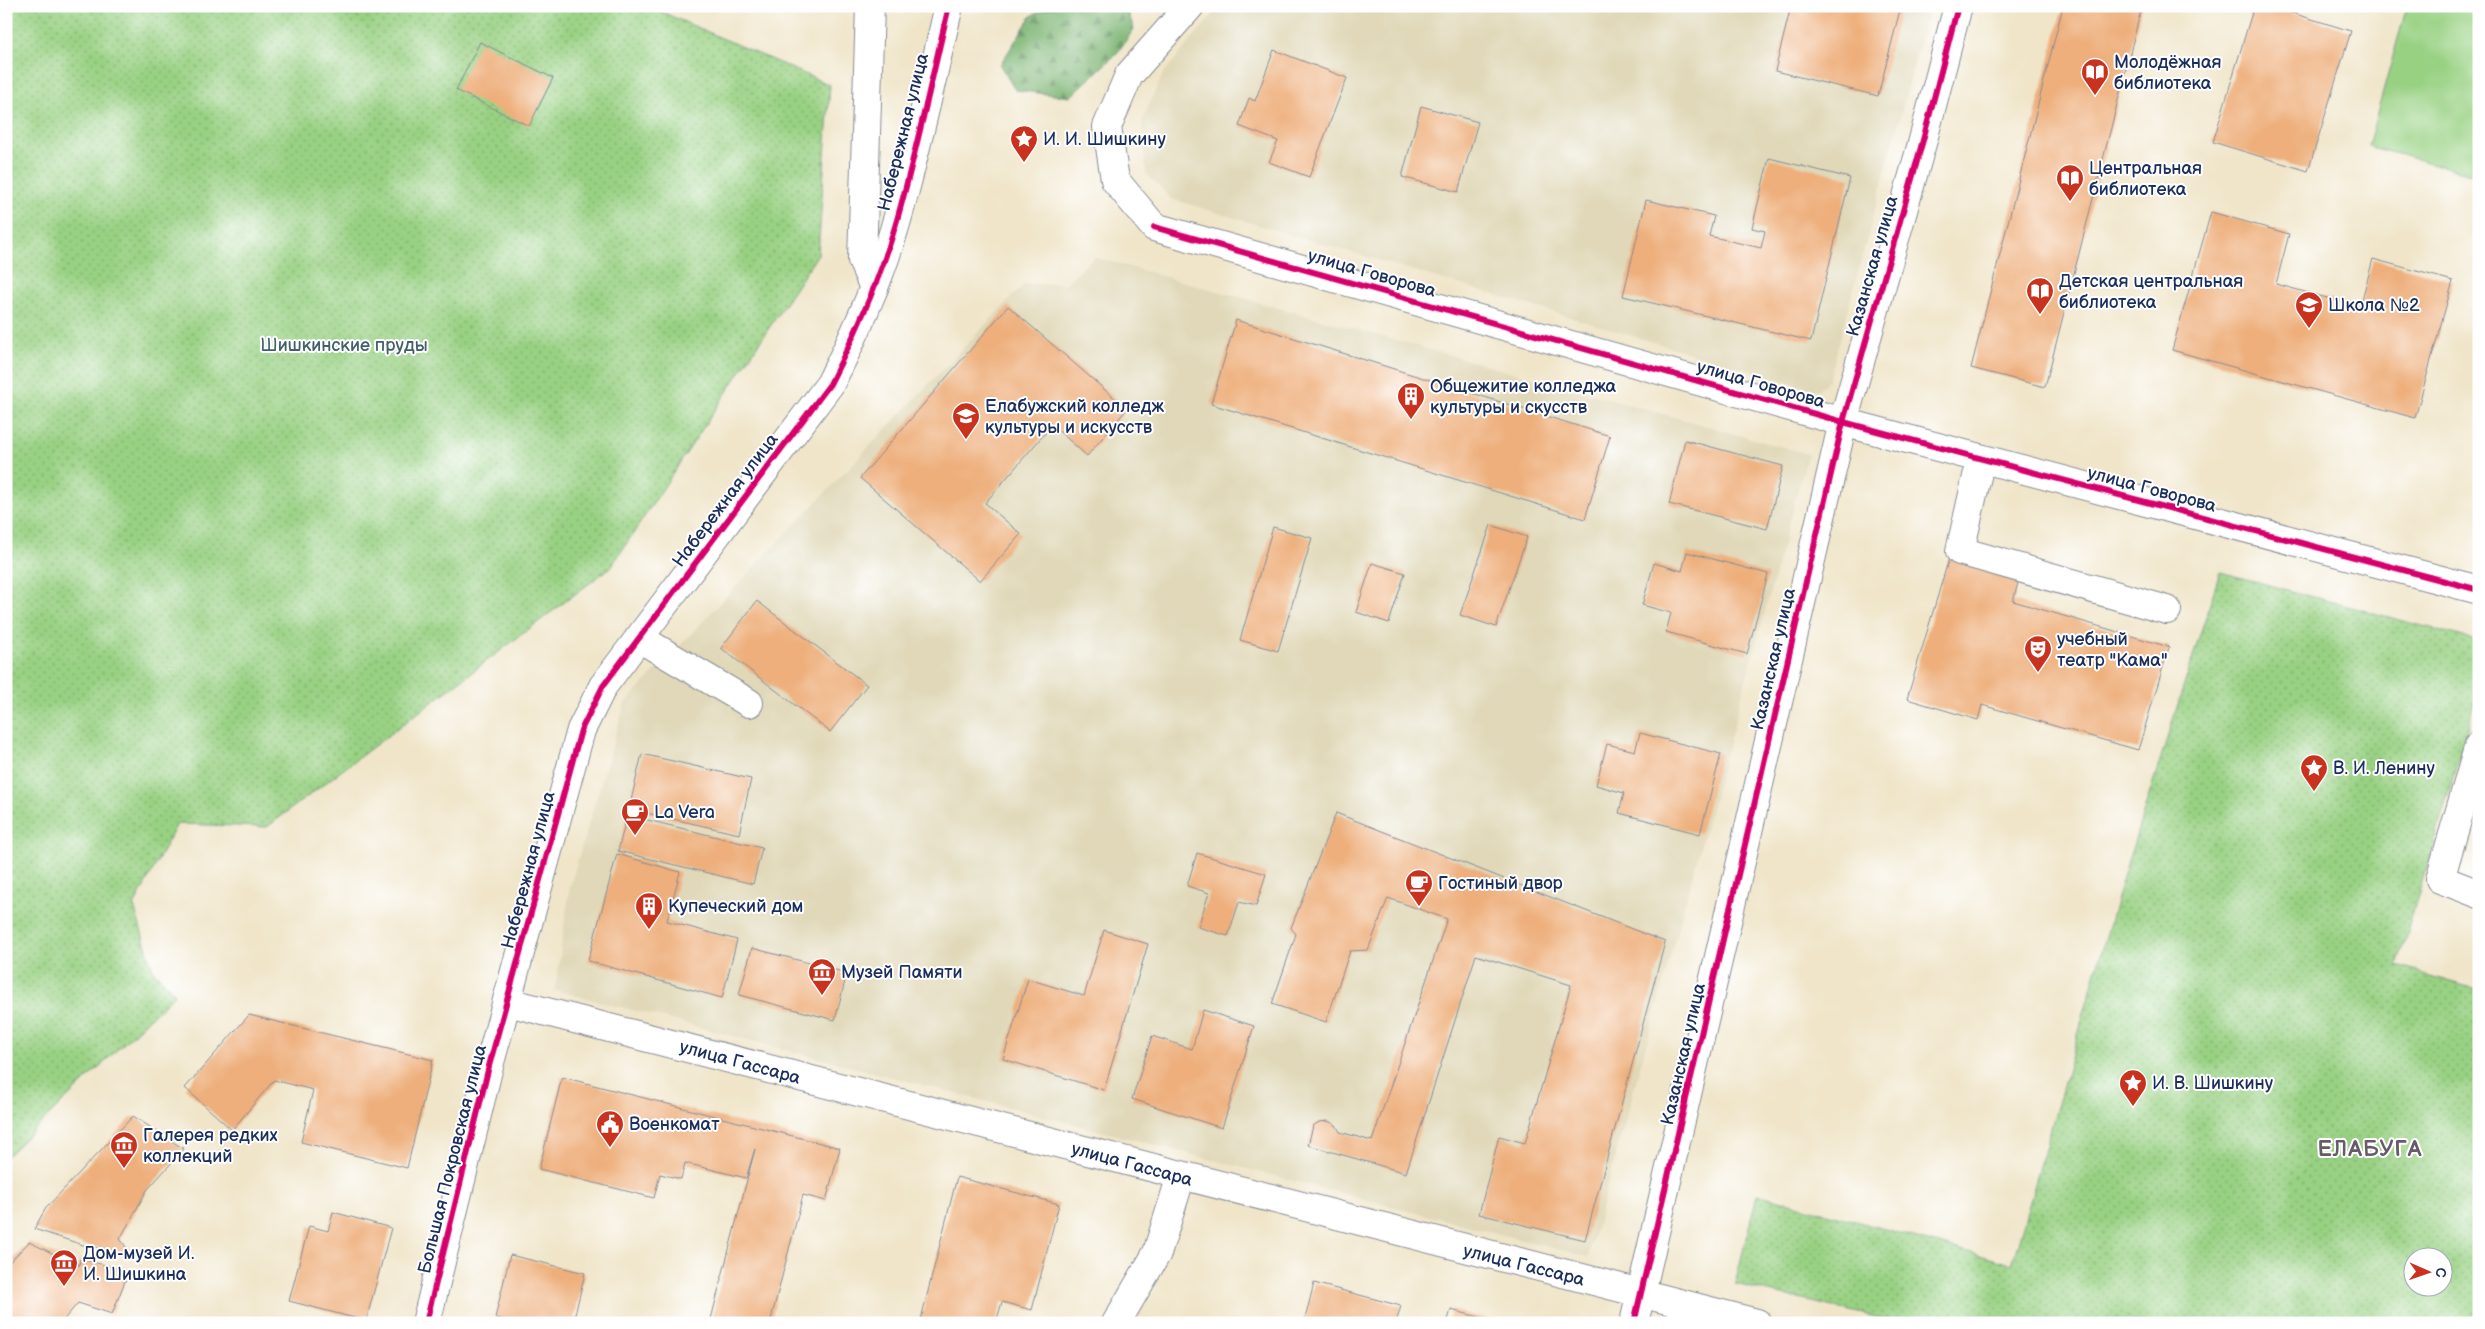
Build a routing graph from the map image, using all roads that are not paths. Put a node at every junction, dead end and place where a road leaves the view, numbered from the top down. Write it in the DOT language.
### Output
graph roads {
  1 [pos="870,6"];
  2 [pos="949,6"];
  3 [pos="1190,6"];
  4 [pos="1958,6"];
  5 [pos="874,288"];
  6 [pos="1843,422"];
  7 [pos="1981,459"];
  8 [pos="2479,590"];
  9 [pos="2167,610"];
  10 [pos="639,638"];
  11 [pos="749,704"];
  12 [pos="2479,744"];
  13 [pos="2479,894"];
  14 [pos="508,1002"];
  15 [pos="1181,1176"];
  16 [pos="1643,1294"];
  17 [pos="426,1323"];
  18 [pos="1116,1323"];
  19 [pos="1634,1323"];
  20 [pos="1757,1323"];
  1 -- 5 [label="street"];
  2 -- 5 [label="street, Набережная улица"];
  3 -- 6 [label="street, улица Говорова"];
  4 -- 6 [label="street, Казанская улица"];
  5 -- 10 [label="street, Набережная улица"];
  6 -- 7 [label="street, улица Говорова"];
  6 -- 16 [label="street, Казанская улица"];
  7 -- 8 [label="street, улица Говорова"];
  7 -- 9 [label="street"];
  10 -- 11 [label="street"];
  10 -- 14 [label="street, Набережная улица"];
  12 -- 13 [label="street"];
  14 -- 15 [label="street, улица Гассара"];
  14 -- 17 [label="street, Большая Покровская улица"];
  15 -- 16 [label="street, улица Гассара"];
  15 -- 18 [label="street"];
  16 -- 19 [label="street, Казанская улица"];
  16 -- 20 [label="street, улица Гассара"];
}
